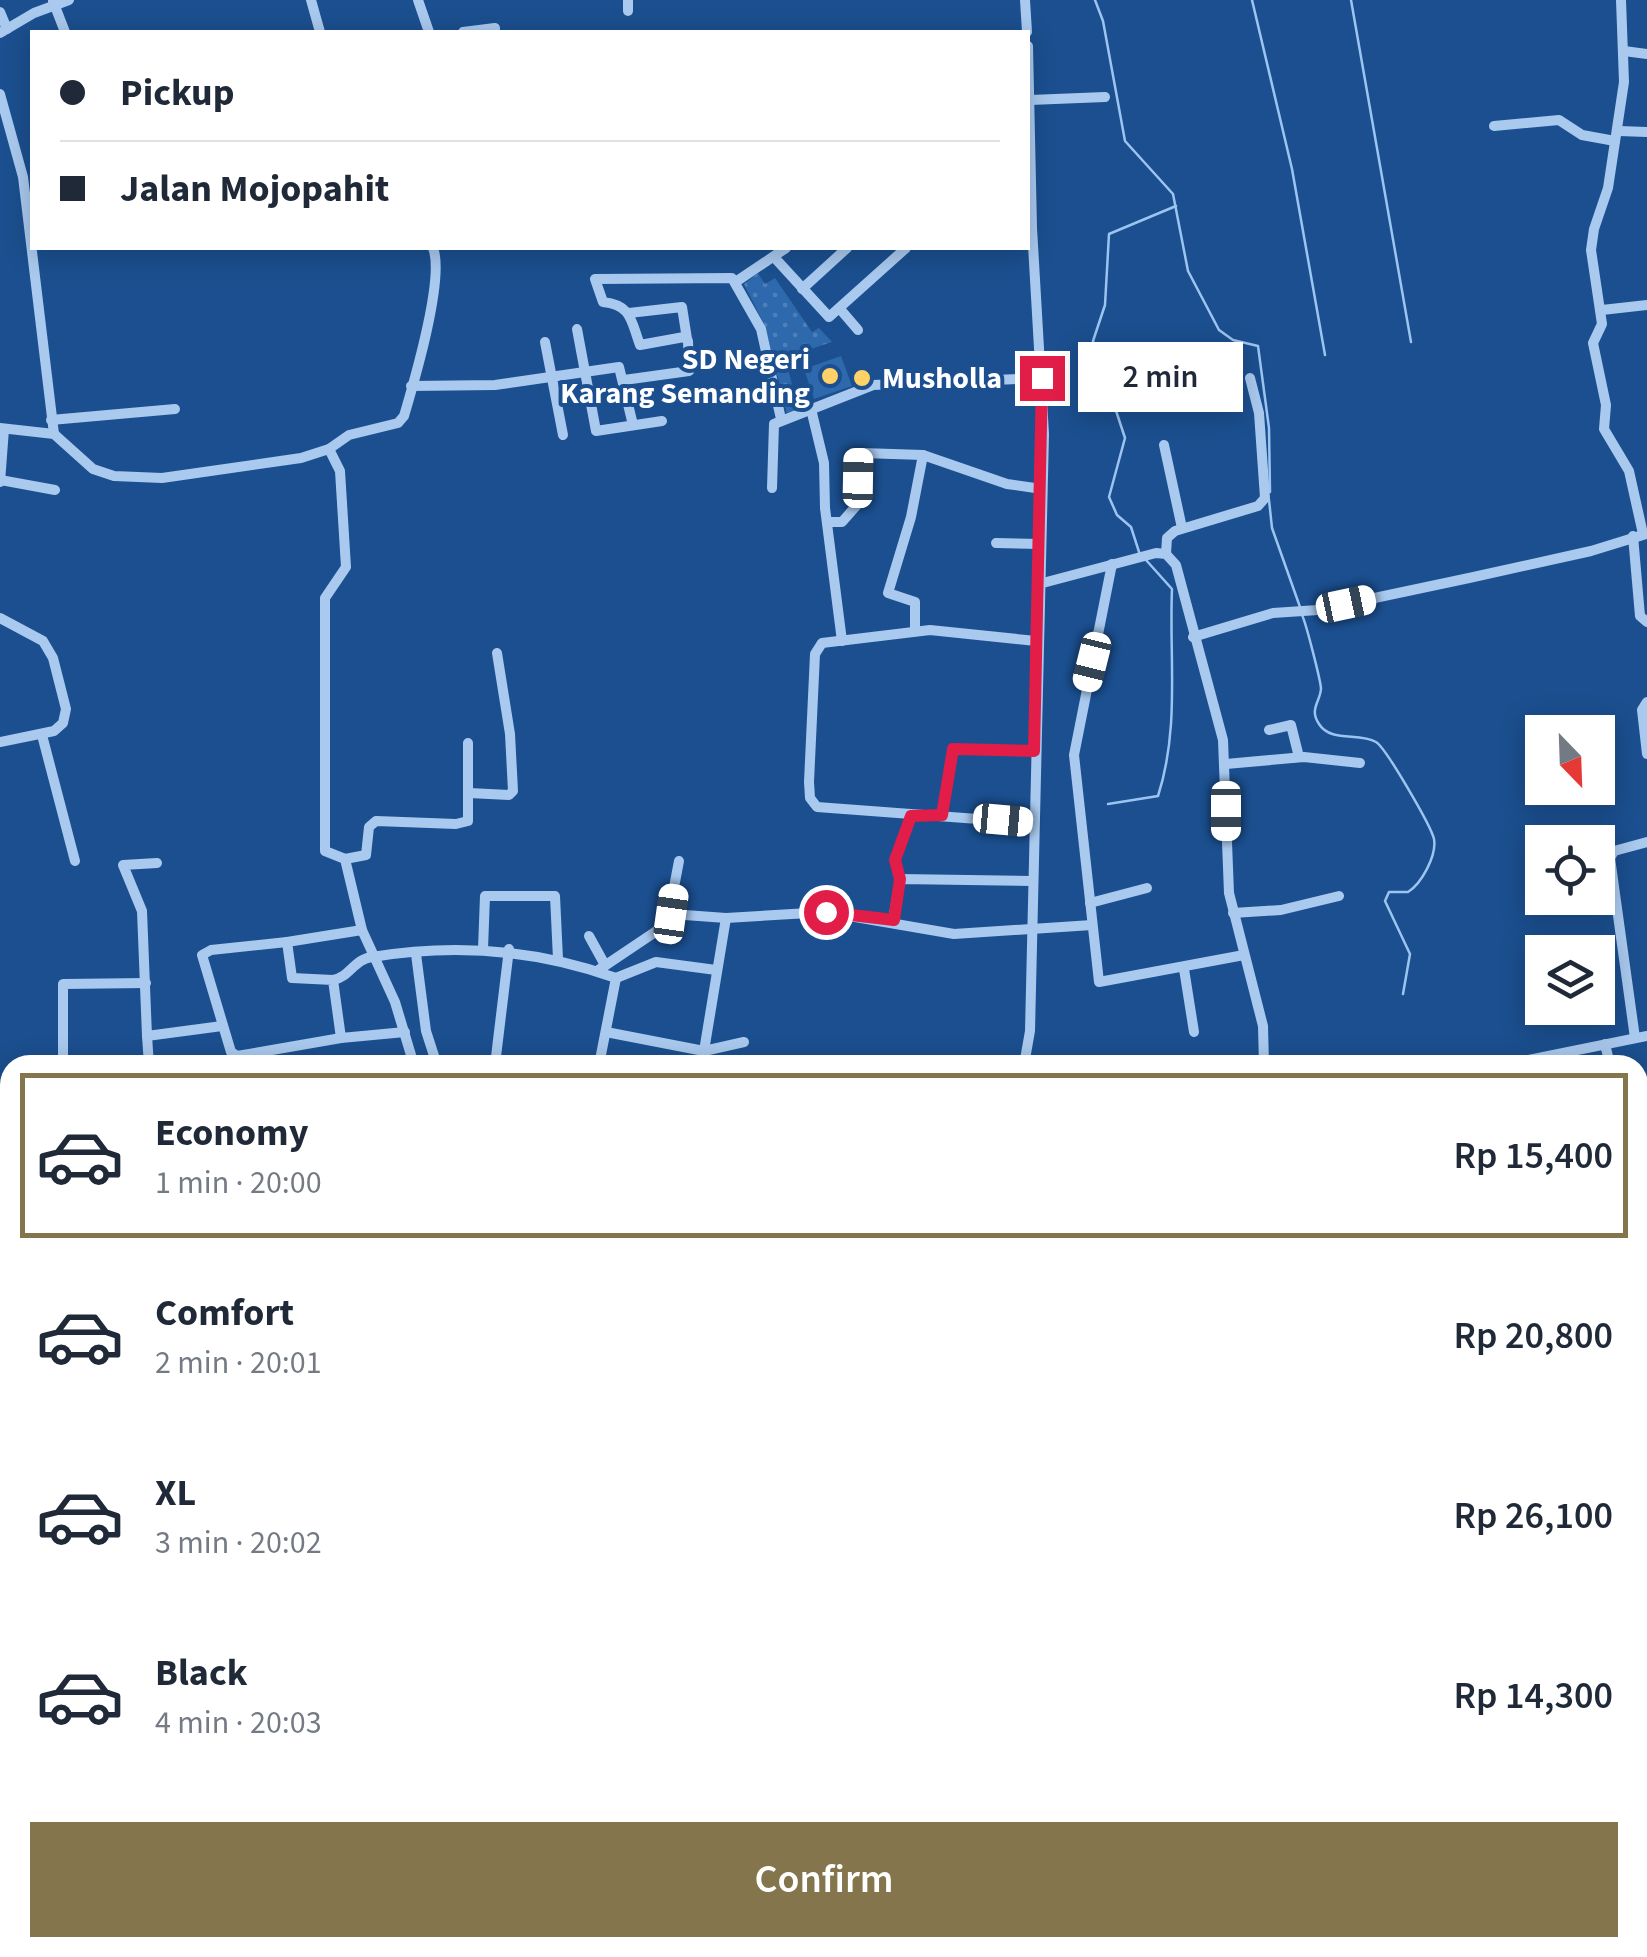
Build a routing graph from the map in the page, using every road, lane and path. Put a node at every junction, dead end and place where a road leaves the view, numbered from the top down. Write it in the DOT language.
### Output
graph roads {
  1 [pos="70,0"];
  2 [pos="311,0"];
  3 [pos="418,0"];
  4 [pos="1025,0"];
  5 [pos="1622,0"];
  6 [pos="54,2"];
  7 [pos="0,12"];
  8 [pos="64,30"];
  9 [pos="319,30"];
  10 [pos="428,30"];
  11 [pos="1027,30"];
  12 [pos="3,31"];
  13 [pos="1624,52"];
  14 [pos="1647,54"];
  15 [pos="0,94"];
  16 [pos="1105,97"];
  17 [pos="1030,100"];
  18 [pos="1494,126"];
  19 [pos="1647,132"];
  20 [pos="1617,136"];
  21 [pos="30,238"];
  22 [pos="31,250"];
  23 [pos="433,250"];
  24 [pos="783,250"];
  25 [pos="845,250"];
  26 [pos="904,250"];
  27 [pos="774,257"];
  28 [pos="737,281"];
  29 [pos="802,290"];
  30 [pos="1647,305"];
  31 [pos="840,309"];
  32 [pos="1602,310"];
  33 [pos="629,313"];
  34 [pos="577,329"];
  35 [pos="858,330"];
  36 [pos="688,339"];
  37 [pos="545,342"];
  38 [pos="586,372"];
  39 [pos="553,377"];
  40 [pos="1042,378"];
  41 [pos="1250,378"];
  42 [pos="624,380"];
  43 [pos="411,386"];
  44 [pos="811,408"];
  45 [pos="175,409"];
  46 [pos="51,420"];
  47 [pos="781,420"];
  48 [pos="662,421"];
  49 [pos="633,425"];
  50 [pos="2,428"];
  51 [pos="54,434"];
  52 [pos="562,435"];
  53 [pos="1164,445"];
  54 [pos="329,449"];
  55 [pos="923,454"];
  56 [pos="0,481"];
  57 [pos="772,488"];
  58 [pos="1042,489"];
  59 [pos="55,490"];
  60 [pos="827,522"];
  61 [pos="1182,528"];
  62 [pos="1641,535"];
  63 [pos="996,543"];
  64 [pos="1040,544"];
  65 [pos="1161,554"];
  66 [pos="1112,564"];
  67 [pos="1038,584"];
  68 [pos="0,618"];
  69 [pos="1647,622"];
  70 [pos="915,631"];
  71 [pos="1193,637"];
  72 [pos="1036,640"];
  73 [pos="842,641"];
  74 [pos="497,653"];
  75 [pos="1647,702"];
  76 [pos="1269,730"];
  77 [pos="42,735"];
  78 [pos="0,742"];
  79 [pos="468,743"];
  80 [pos="1034,751"];
  81 [pos="1647,754"];
  82 [pos="1299,757"];
  83 [pos="1360,763"];
  84 [pos="1226,764"];
  85 [pos="469,793"];
  86 [pos="942,815"];
  87 [pos="911,816"];
  88 [pos="1033,823"];
  89 [pos="1647,842"];
  90 [pos="345,859"];
  91 [pos="75,861"];
  92 [pos="679,861"];
  93 [pos="157,862"];
  94 [pos="900,879"];
  95 [pos="1032,881"];
  96 [pos="1146,888"];
  97 [pos="1338,896"];
  98 [pos="1090,903"];
  99 [pos="1233,913"];
  100 [pos="671,914"];
  101 [pos="726,918"];
  102 [pos="894,920"];
  103 [pos="1092,925"];
  104 [pos="362,930"];
  105 [pos="1032,932"];
  106 [pos="589,936"];
  107 [pos="288,942"];
  108 [pos="483,949"];
  109 [pos="509,949"];
  110 [pos="416,954"];
  111 [pos="1244,955"];
  112 [pos="374,956"];
  113 [pos="558,959"];
  114 [pos="601,968"];
  115 [pos="1184,969"];
  116 [pos="716,970"];
  117 [pos="616,978"];
  118 [pos="334,980"];
  119 [pos="146,982"];
  120 [pos="222,1026"];
  121 [pos="405,1032"];
  122 [pos="606,1032"];
  123 [pos="1194,1032"];
  124 [pos="148,1036"];
  125 [pos="1641,1037"];
  126 [pos="340,1038"];
  127 [pos="744,1042"];
  128 [pos="1605,1044"];
  129 [pos="704,1051"];
  130 [pos="62,1055"];
  131 [pos="149,1055"];
  132 [pos="234,1055"];
  133 [pos="240,1055"];
  134 [pos="411,1055"];
  135 [pos="434,1055"];
  136 [pos="496,1055"];
  137 [pos="601,1055"];
  138 [pos="1025,1055"];
  139 [pos="1264,1055"];
  140 [pos="1552,1055"];
  141 [pos="1608,1055"];
  1 -- 6 [label="street"];
  2 -- 9 [label="street"];
  3 -- 10 [label="street"];
  4 -- 11 [label="street"];
  5 -- 13 [label="street"];
  6 -- 8 [label="street"];
  6 -- 12 [label="street"];
  7 -- 12 [label="street"];
  13 -- 14 [label="street"];
  13 -- 20 [label="street"];
  15 -- 21 [label="street"];
  16 -- 17 [label="street"];
  17 -- 40 [label="street"];
  18 -- 20 [label="street"];
  19 -- 20 [label="street"];
  20 -- 32 [label="street"];
  22 -- 46 [label="street"];
  23 -- 43 [label="street"];
  24 -- 27 [label="street"];
  25 -- 29 [label="street"];
  26 -- 31 [label="street"];
  27 -- 28 [label="street"];
  27 -- 29 [label="street"];
  28 -- 33 [label="street"];
  28 -- 47 [label="street"];
  29 -- 31 [label="street"];
  30 -- 32 [label="street"];
  31 -- 35 [label="street"];
  32 -- 62 [label="street"];
  33 -- 36 [label="street"];
  33 -- 36 [label="street"];
  34 -- 38 [label="street"];
  36 -- 42 [label="street"];
  37 -- 39 [label="street"];
  38 -- 39 [label="street"];
  38 -- 42 [label="street"];
  38 -- 49 [label="street"];
  39 -- 43 [label="street"];
  39 -- 52 [label="street"];
  40 -- 44 [label="street"];
  40 -- 58 [label="street"];
  41 -- 61 [label="street"];
  42 -- 49 [label="street"];
  43 -- 54 [label="street"];
  44 -- 47 [label="street"];
  44 -- 60 [label="street"];
  45 -- 46 [label="street"];
  46 -- 51 [label="street"];
  47 -- 57 [label="street"];
  48 -- 49 [label="street"];
  50 -- 51 [label="street"];
  50 -- 56 [label="street"];
  51 -- 54 [label="street"];
  53 -- 61 [label="street"];
  54 -- 90 [label="street"];
  55 -- 58 [label="street"];
  55 -- 60 [label="street"];
  55 -- 70 [label="street"];
  56 -- 59 [label="street"];
  58 -- 64 [label="street"];
  60 -- 73 [label="street"];
  61 -- 65 [label="street"];
  62 -- 69 [label="street"];
  62 -- 71 [label="street"];
  63 -- 64 [label="street"];
  64 -- 67 [label="street"];
  65 -- 66 [label="street"];
  65 -- 71 [label="street"];
  66 -- 67 [label="street"];
  66 -- 98 [label="street"];
  67 -- 72 [label="street"];
  68 -- 77 [label="street"];
  70 -- 72 [label="street"];
  70 -- 73 [label="street"];
  71 -- 84 [label="street"];
  72 -- 80 [label="street"];
  73 -- 87 [label="street"];
  74 -- 85 [label="street"];
  75 -- 81 [label="street"];
  76 -- 82 [label="street"];
  77 -- 78 [label="street"];
  77 -- 91 [label="street"];
  79 -- 85 [label="street"];
  80 -- 86 [label="street"];
  80 -- 88 [label="street"];
  82 -- 83 [label="street"];
  82 -- 84 [label="street"];
  84 -- 99 [label="street"];
  85 -- 90 [label="street"];
  86 -- 87 [label="street"];
  86 -- 88 [label="street"];
  87 -- 94 [label="street"];
  88 -- 95 [label="street"];
  89 -- 125 [label="street"];
  90 -- 104 [label="street"];
  92 -- 100 [label="street"];
  93 -- 119 [label="street"];
  94 -- 95 [label="street"];
  94 -- 102 [label="street"];
  95 -- 105 [label="street"];
  96 -- 98 [label="street"];
  97 -- 99 [label="street"];
  98 -- 103 [label="street"];
  99 -- 111 [label="street"];
  100 -- 101 [label="street"];
  100 -- 114 [label="street"];
  101 -- 102 [label="street"];
  101 -- 116 [label="street"];
  102 -- 105 [label="street"];
  103 -- 105 [label="street"];
  103 -- 115 [label="street"];
  104 -- 107 [label="street"];
  104 -- 112 [label="street"];
  105 -- 138 [label="street"];
  106 -- 114 [label="street"];
  107 -- 118 [label="street"];
  107 -- 120 [label="street"];
  108 -- 109 [label="street"];
  108 -- 110 [label="street"];
  108 -- 113 [label="street"];
  109 -- 113 [label="street"];
  109 -- 136 [label="street"];
  110 -- 112 [label="street"];
  110 -- 135 [label="street"];
  111 -- 115 [label="street"];
  111 -- 139 [label="street"];
  112 -- 118 [label="street"];
  112 -- 121 [label="street"];
  113 -- 114 [label="street"];
  114 -- 117 [label="street"];
  115 -- 123 [label="street"];
  116 -- 117 [label="street"];
  116 -- 129 [label="street"];
  117 -- 122 [label="street"];
  118 -- 126 [label="street"];
  119 -- 124 [label="street"];
  119 -- 130 [label="street"];
  120 -- 124 [label="street"];
  120 -- 132 [label="street"];
  121 -- 126 [label="street"];
  121 -- 134 [label="street"];
  122 -- 129 [label="street"];
  122 -- 137 [label="street"];
  124 -- 131 [label="street"];
  125 -- 128 [label="street"];
  126 -- 133 [label="street"];
  127 -- 129 [label="street"];
  128 -- 140 [label="street"];
  128 -- 141 [label="street"];
}
